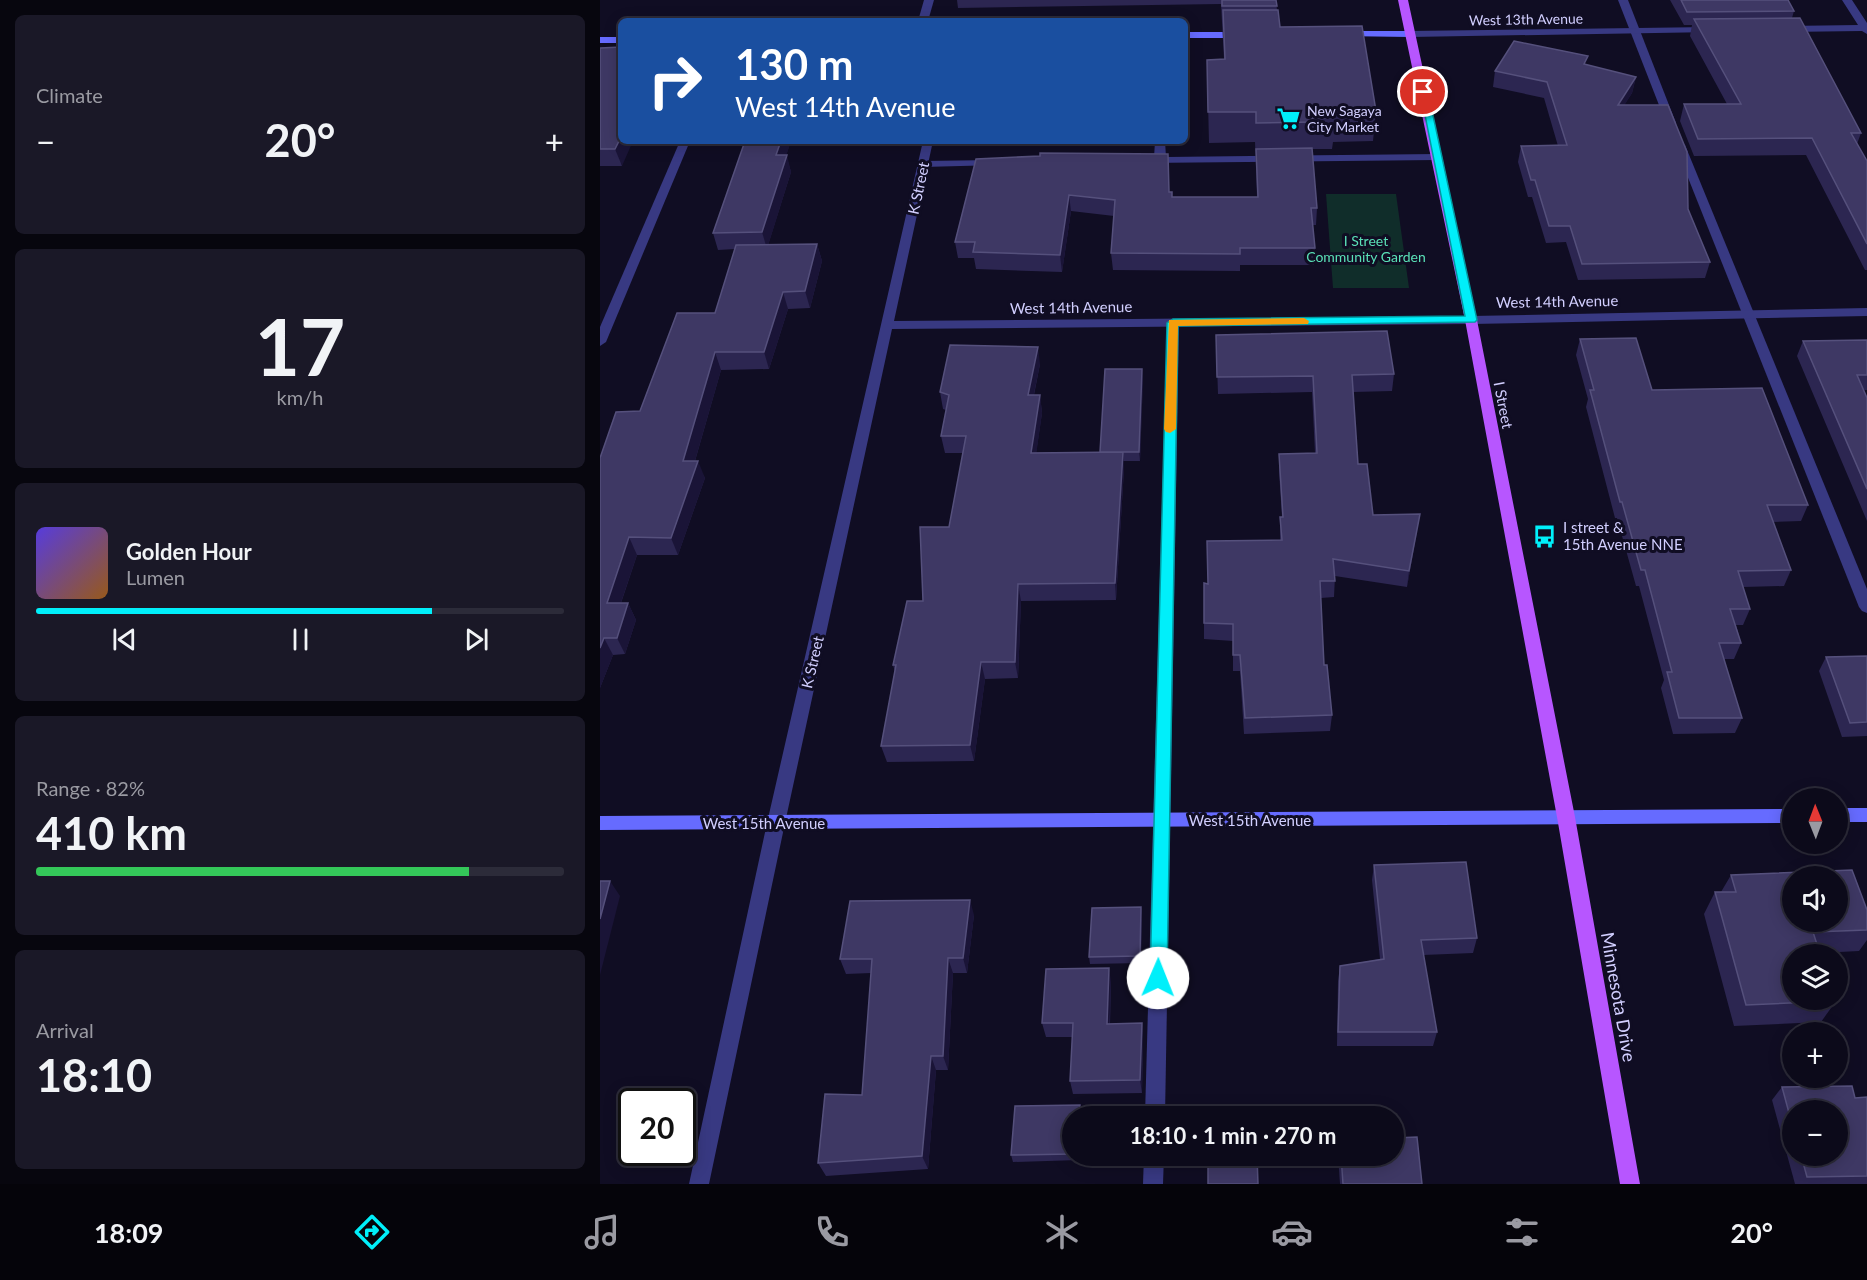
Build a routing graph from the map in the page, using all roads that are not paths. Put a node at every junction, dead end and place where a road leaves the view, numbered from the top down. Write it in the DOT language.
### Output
graph roads {
  1 [pos="929,0"];
  2 [pos="1403,0"];
  3 [pos="1623,0"];
  4 [pos="1847,0"];
  5 [pos="924,18"];
  6 [pos="1770,29"];
  7 [pos="1866,29"];
  8 [pos="1725,30"];
  9 [pos="1635,31"];
  10 [pos="1330,34"];
  11 [pos="1410,34"];
  12 [pos="1188,35"];
  13 [pos="1252,35"];
  14 [pos="600,40"];
  15 [pos="618,40"];
  16 [pos="684,144"];
  17 [pos="927,144"];
  18 [pos="1160,144"];
  19 [pos="1437,157"];
  20 [pos="1136,161"];
  21 [pos="1160,161"];
  22 [pos="1006,163"];
  23 [pos="923,164"];
  24 [pos="1867,312"];
  25 [pos="1747,314"];
  26 [pos="1471,320"];
  27 [pos="1173,323"];
  28 [pos="888,325"];
  29 [pos="600,342"];
  30 [pos="1867,607"];
  31 [pos="1848,815"];
  32 [pos="1867,815"];
  33 [pos="1782,816"];
  34 [pos="1566,817"];
  35 [pos="1160,820"];
  36 [pos="600,823"];
  37 [pos="776,823"];
  38 [pos="1155,1106"];
  39 [pos="1154,1166"];
  40 [pos="699,1184"];
  41 [pos="1153,1184"];
  42 [pos="1630,1184"];
  1 -- 5 [label="street"];
  2 -- 11 [label="main road, I Street"];
  3 -- 9 [label="street"];
  4 -- 7 [label="street"];
  6 -- 7 [label="street"];
  8 -- 9 [label="street, West 13th Avenue"];
  9 -- 11 [label="street, West 13th Avenue"];
  9 -- 25 [label="street"];
  10 -- 11 [label="main road, West 13th Avenue"];
  11 -- 19 [label="main road, I Street"];
  12 -- 13 [label="main road"];
  14 -- 15 [label="main road"];
  16 -- 29 [label="street"];
  17 -- 23 [label="street, K Street"];
  18 -- 21 [label="street"];
  19 -- 21 [label="street"];
  19 -- 26 [label="main road, I Street"];
  20 -- 21 [label="street"];
  22 -- 23 [label="street"];
  23 -- 28 [label="street, K Street"];
  24 -- 25 [label="street, West 14th Avenue"];
  25 -- 26 [label="street, West 14th Avenue"];
  25 -- 30 [label="street"];
  26 -- 27 [label="street, West 14th Avenue"];
  26 -- 34 [label="main road, I Street"];
  27 -- 28 [label="street, West 14th Avenue"];
  27 -- 35 [label="street"];
  28 -- 37 [label="street, K Street"];
  31 -- 32 [label="main road"];
  33 -- 34 [label="main road, West 15th Avenue"];
  34 -- 35 [label="main road, West 15th Avenue"];
  34 -- 42 [label="main road, Minnesota Drive"];
  35 -- 37 [label="main road, West 15th Avenue"];
  35 -- 38 [label="street"];
  36 -- 37 [label="main road, West 15th Avenue"];
  37 -- 40 [label="street, K Street"];
  39 -- 41 [label="street"];
}
